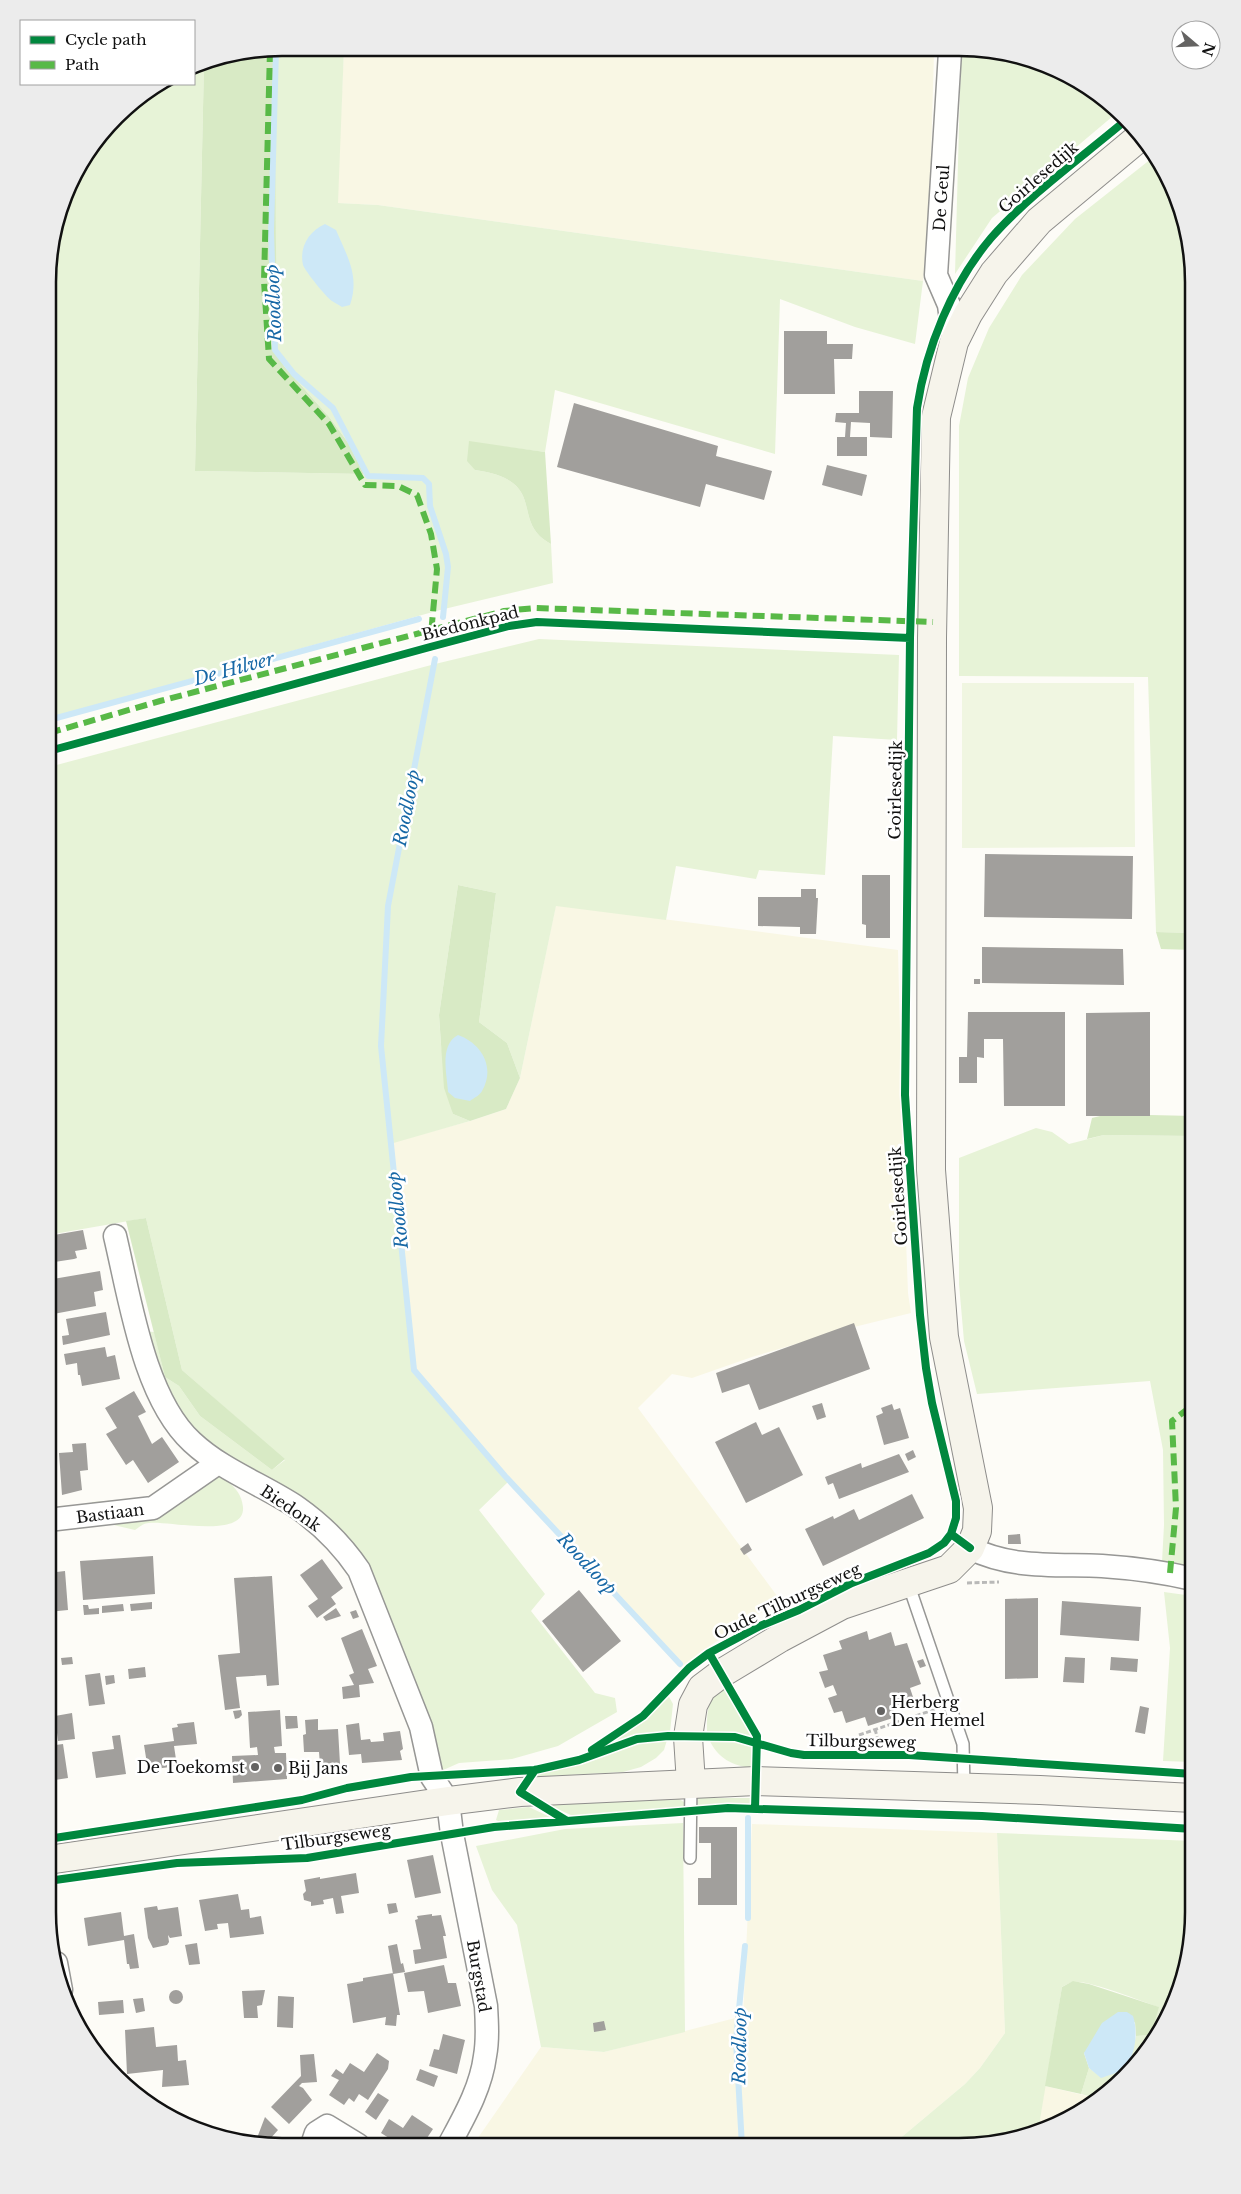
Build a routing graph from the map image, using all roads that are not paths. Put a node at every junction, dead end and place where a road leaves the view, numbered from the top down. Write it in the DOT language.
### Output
graph roads {
  1 [pos="950,56"];
  2 [pos="1135,141"];
  3 [pos="954,342"];
  4 [pos="115,1236"];
  5 [pos="218,1463"];
  6 [pos="56,1519"];
  7 [pos="970,1548"];
  8 [pos="1185,1577"];
  9 [pos="908,1583"];
  10 [pos="691,1783"];
  11 [pos="964,1788"];
  12 [pos="1185,1798"];
  13 [pos="448,1801"];
  14 [pos="690,1858"];
  15 [pos="56,1859"];
  16 [pos="314,2138"];
  17 [pos="347,2138"];
  18 [pos="453,2138"];
  1 -- 3 [label="street, De Geul"];
  2 -- 3 [label="street, Goirlesedijk"];
  3 -- 7 [label="street, Goirlesedijk"];
  4 -- 5 [label="street, Biedonk"];
  5 -- 6 [label="street, Bastiaan"];
  5 -- 13 [label="street, Biedonk"];
  7 -- 8 [label="street"];
  7 -- 9 [label="street, Oude Tilburgseweg"];
  9 -- 10 [label="street, Oude Tilburgseweg"];
  9 -- 11 [label="lane"];
  10 -- 11 [label="street, Tilburgseweg"];
  10 -- 13 [label="street, Tilburgseweg"];
  10 -- 14 [label="lane"];
  11 -- 12 [label="street, Tilburgseweg"];
  13 -- 15 [label="street, Tilburgseweg"];
  13 -- 18 [label="street, Burgstad"];
  16 -- 17 [label="street"];
}
